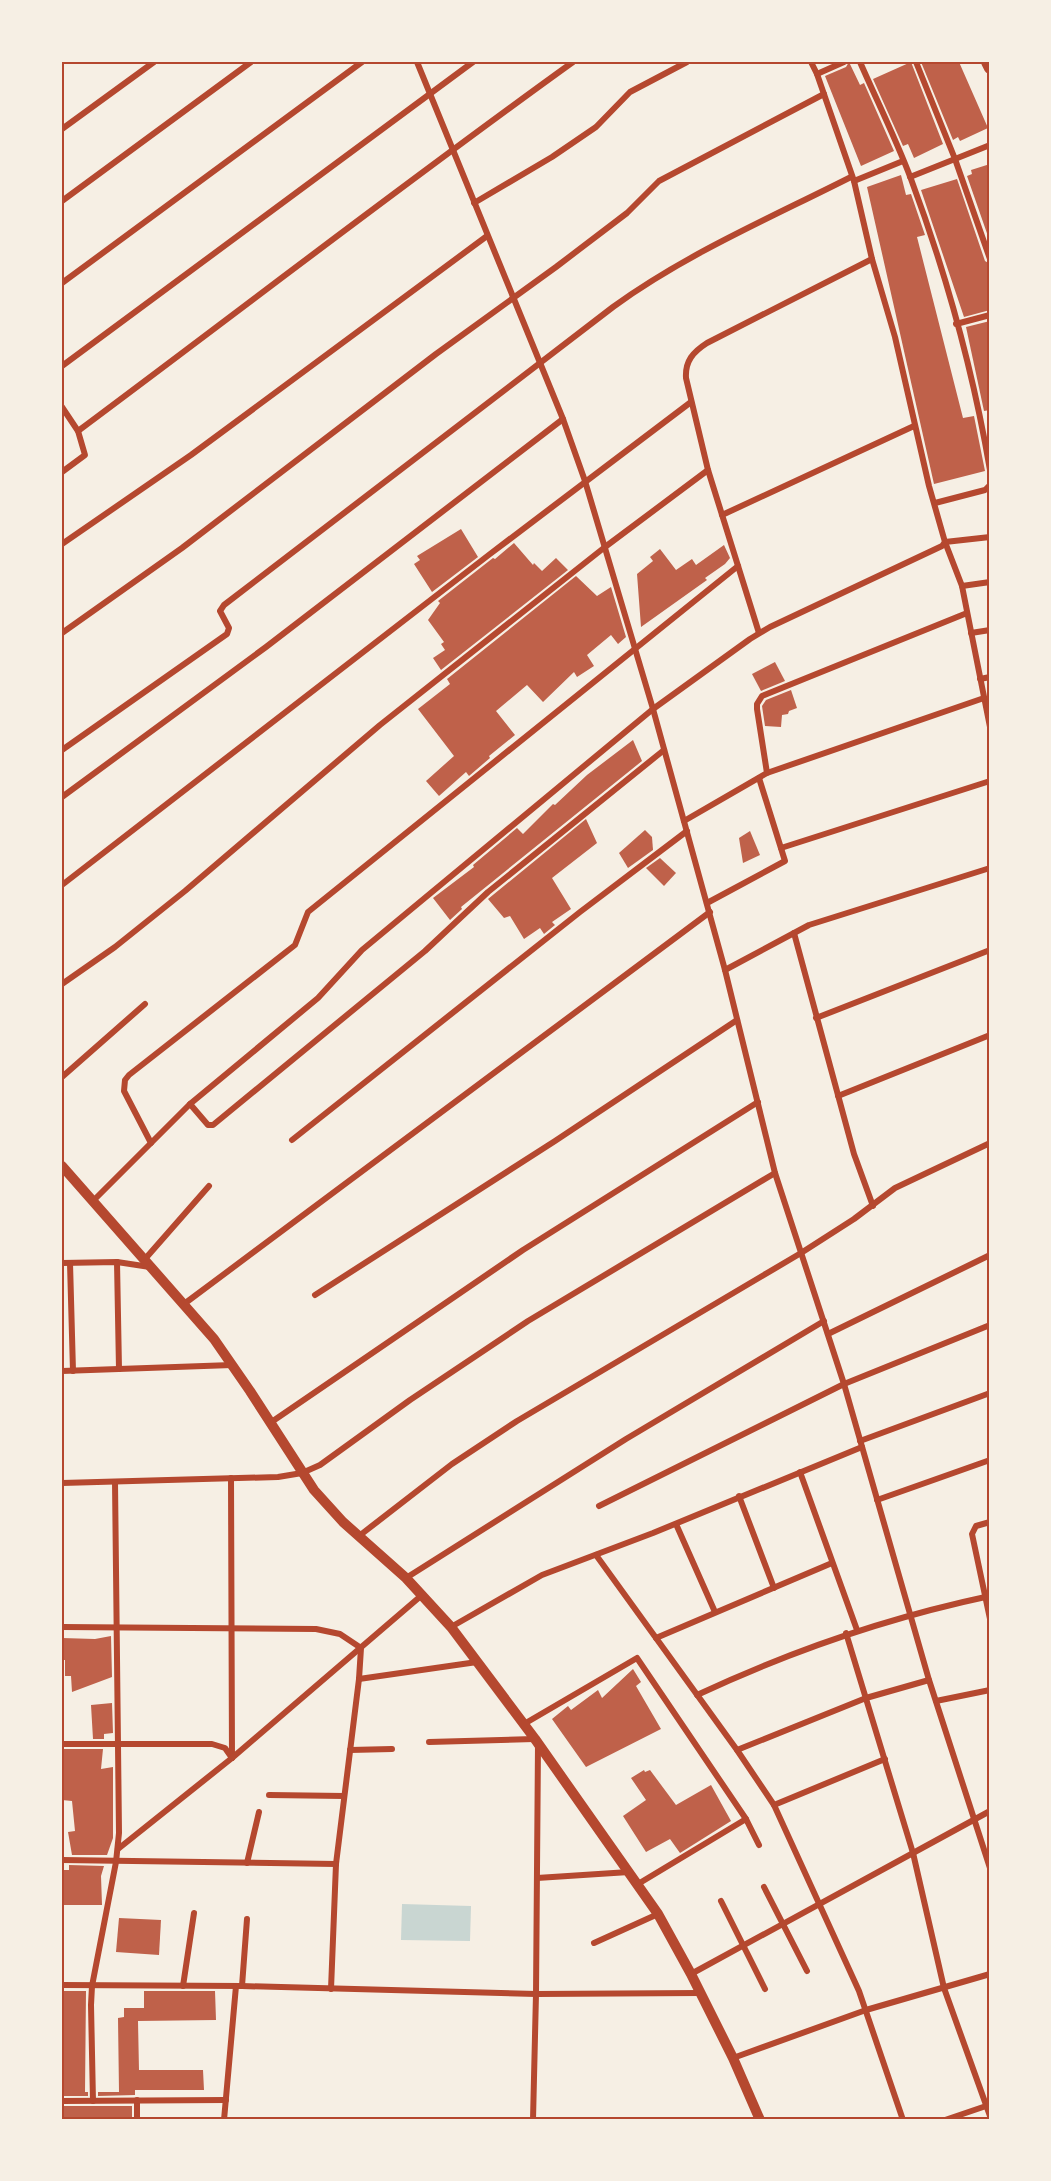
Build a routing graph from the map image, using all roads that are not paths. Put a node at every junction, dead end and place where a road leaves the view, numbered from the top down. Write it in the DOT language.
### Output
graph roads {
  1 [pos="154,62"];
  2 [pos="251,62"];
  3 [pos="362,62"];
  4 [pos="417,62"];
  5 [pos="473,62"];
  6 [pos="573,62"];
  7 [pos="687,62"];
  8 [pos="811,62"];
  9 [pos="844,62"];
  10 [pos="860,62"];
  11 [pos="916,62"];
  12 [pos="987,62"];
  13 [pos="990,68"];
  14 [pos="817,74"];
  15 [pos="429,93"];
  16 [pos="824,94"];
  17 [pos="62,129"];
  18 [pos="990,145"];
  19 [pos="452,149"];
  20 [pos="955,159"];
  21 [pos="903,161"];
  22 [pos="910,177"];
  23 [pos="852,179"];
  24 [pos="62,201"];
  25 [pos="474,202"];
  26 [pos="488,236"];
  27 [pos="990,259"];
  28 [pos="872,260"];
  29 [pos="62,283"];
  30 [pos="513,298"];
  31 [pos="990,315"];
  32 [pos="956,324"];
  33 [pos="539,362"];
  34 [pos="62,366"];
  35 [pos="691,402"];
  36 [pos="62,407"];
  37 [pos="563,419"];
  38 [pos="914,426"];
  39 [pos="78,431"];
  40 [pos="708,470"];
  41 [pos="990,470"];
  42 [pos="62,472"];
  43 [pos="585,481"];
  44 [pos="990,485"];
  45 [pos="934,503"];
  46 [pos="722,515"];
  47 [pos="990,537"];
  48 [pos="945,542"];
  49 [pos="62,544"];
  50 [pos="605,547"];
  51 [pos="738,566"];
  52 [pos="990,582"];
  53 [pos="962,586"];
  54 [pos="967,613"];
  55 [pos="990,630"];
  56 [pos="62,633"];
  57 [pos="759,633"];
  58 [pos="971,633"];
  59 [pos="635,647"];
  60 [pos="990,677"];
  61 [pos="980,679"];
  62 [pos="984,698"];
  63 [pos="653,709"];
  64 [pos="990,727"];
  65 [pos="62,750"];
  66 [pos="664,750"];
  67 [pos="768,773"];
  68 [pos="759,778"];
  69 [pos="990,781"];
  70 [pos="62,797"];
  71 [pos="684,820"];
  72 [pos="687,831"];
  73 [pos="781,848"];
  74 [pos="990,868"];
  75 [pos="62,885"];
  76 [pos="707,903"];
  77 [pos="710,912"];
  78 [pos="794,933"];
  79 [pos="990,950"];
  80 [pos="725,970"];
  81 [pos="62,984"];
  82 [pos="145,1004"];
  83 [pos="816,1018"];
  84 [pos="738,1020"];
  85 [pos="990,1035"];
  86 [pos="62,1077"];
  87 [pos="838,1096"];
  88 [pos="758,1102"];
  89 [pos="190,1104"];
  90 [pos="292,1140"];
  91 [pos="151,1143"];
  92 [pos="990,1143"];
  93 [pos="62,1166"];
  94 [pos="775,1173"];
  95 [pos="208,1186"];
  96 [pos="93,1201"];
  97 [pos="873,1206"];
  98 [pos="801,1253"];
  99 [pos="990,1255"];
  100 [pos="117,1262"];
  101 [pos="62,1263"];
  102 [pos="70,1263"];
  103 [pos="148,1263"];
  104 [pos="315,1294"];
  105 [pos="184,1304"];
  106 [pos="824,1321"];
  107 [pos="990,1325"];
  108 [pos="828,1334"];
  109 [pos="232,1365"];
  110 [pos="119,1369"];
  111 [pos="62,1371"];
  112 [pos="73,1371"];
  113 [pos="844,1384"];
  114 [pos="990,1393"];
  115 [pos="270,1423"];
  116 [pos="861,1444"];
  117 [pos="990,1460"];
  118 [pos="800,1472"];
  119 [pos="302,1473"];
  120 [pos="231,1478"];
  121 [pos="115,1482"];
  122 [pos="62,1483"];
  123 [pos="739,1496"];
  124 [pos="877,1500"];
  125 [pos="599,1506"];
  126 [pos="990,1522"];
  127 [pos="676,1524"];
  128 [pos="359,1536"];
  129 [pos="596,1555"];
  130 [pos="832,1563"];
  131 [pos="406,1578"];
  132 [pos="774,1588"];
  133 [pos="422,1595"];
  134 [pos="987,1596"];
  135 [pos="715,1612"];
  136 [pos="909,1614"];
  137 [pos="990,1619"];
  138 [pos="62,1627"];
  139 [pos="117,1627"];
  140 [pos="452,1627"];
  141 [pos="232,1628"];
  142 [pos="857,1630"];
  143 [pos="846,1633"];
  144 [pos="657,1638"];
  145 [pos="361,1648"];
  146 [pos="478,1662"];
  147 [pos="359,1678"];
  148 [pos="928,1680"];
  149 [pos="990,1690"];
  150 [pos="697,1695"];
  151 [pos="866,1698"];
  152 [pos="936,1701"];
  153 [pos="524,1724"];
  154 [pos="536,1741"];
  155 [pos="429,1742"];
  156 [pos="118,1743"];
  157 [pos="62,1744"];
  158 [pos="392,1749"];
  159 [pos="350,1750"];
  160 [pos="737,1750"];
  161 [pos="232,1758"];
  162 [pos="885,1759"];
  163 [pos="269,1795"];
  164 [pos="344,1796"];
  165 [pos="774,1805"];
  166 [pos="990,1810"];
  167 [pos="259,1812"];
  168 [pos="974,1818"];
  169 [pos="746,1819"];
  170 [pos="759,1845"];
  171 [pos="118,1849"];
  172 [pos="913,1853"];
  173 [pos="62,1860"];
  174 [pos="116,1862"];
  175 [pos="247,1863"];
  176 [pos="336,1864"];
  177 [pos="990,1868"];
  178 [pos="631,1872"];
  179 [pos="537,1878"];
  180 [pos="638,1884"];
  181 [pos="764,1887"];
  182 [pos="721,1901"];
  183 [pos="820,1904"];
  184 [pos="194,1913"];
  185 [pos="658,1914"];
  186 [pos="247,1919"];
  187 [pos="784,1923"];
  188 [pos="594,1943"];
  189 [pos="744,1944"];
  190 [pos="807,1971"];
  191 [pos="691,1974"];
  192 [pos="990,1974"];
  193 [pos="62,1985"];
  194 [pos="92,1986"];
  195 [pos="183,1986"];
  196 [pos="239,1986"];
  197 [pos="944,1988"];
  198 [pos="331,1989"];
  199 [pos="765,1989"];
  200 [pos="700,1993"];
  201 [pos="536,1994"];
  202 [pos="866,2010"];
  203 [pos="733,2058"];
  204 [pos="137,2100"];
  205 [pos="225,2100"];
  206 [pos="62,2101"];
  207 [pos="93,2101"];
  208 [pos="988,2106"];
  209 [pos="990,2116"];
  210 [pos="137,2120"];
  211 [pos="224,2120"];
  212 [pos="533,2120"];
  213 [pos="760,2120"];
  214 [pos="903,2120"];
  215 [pos="945,2120"];
  1 -- 17 [label="street"];
  2 -- 24 [label="street"];
  3 -- 29 [label="street"];
  4 -- 15 [label="street"];
  5 -- 15 [label="street"];
  6 -- 19 [label="street"];
  7 -- 25 [label="street"];
  8 -- 14 [label="street"];
  9 -- 14 [label="street"];
  10 -- 21 [label="street"];
  11 -- 20 [label="street"];
  12 -- 13 [label="main road"];
  14 -- 16 [label="street"];
  15 -- 19 [label="street"];
  15 -- 34 [label="street"];
  16 -- 23 [label="street"];
  16 -- 30 [label="street"];
  18 -- 20 [label="street"];
  19 -- 25 [label="street"];
  19 -- 39 [label="street"];
  20 -- 22 [label="street"];
  20 -- 27 [label="street"];
  21 -- 22 [label="street"];
  21 -- 23 [label="street"];
  22 -- 32 [label="street"];
  23 -- 28 [label="street"];
  23 -- 33 [label="street"];
  25 -- 26 [label="street"];
  26 -- 30 [label="street"];
  26 -- 49 [label="street"];
  28 -- 35 [label="street"];
  28 -- 38 [label="street"];
  30 -- 33 [label="street"];
  30 -- 56 [label="street"];
  31 -- 32 [label="street"];
  32 -- 41 [label="street"];
  33 -- 37 [label="street"];
  33 -- 65 [label="street"];
  35 -- 40 [label="street"];
  35 -- 43 [label="street"];
  36 -- 39 [label="street"];
  37 -- 43 [label="street"];
  37 -- 70 [label="street"];
  38 -- 45 [label="street"];
  38 -- 46 [label="street"];
  39 -- 42 [label="street"];
  40 -- 46 [label="street"];
  40 -- 50 [label="street"];
  43 -- 50 [label="street"];
  43 -- 75 [label="street"];
  44 -- 45 [label="street"];
  45 -- 48 [label="street"];
  46 -- 51 [label="street"];
  47 -- 48 [label="street"];
  48 -- 53 [label="street"];
  48 -- 57 [label="street"];
  50 -- 59 [label="street"];
  50 -- 81 [label="street"];
  51 -- 57 [label="street"];
  51 -- 59 [label="street"];
  52 -- 53 [label="street"];
  53 -- 54 [label="street"];
  54 -- 58 [label="street"];
  54 -- 67 [label="street"];
  55 -- 58 [label="street"];
  57 -- 63 [label="street"];
  58 -- 61 [label="street"];
  59 -- 63 [label="street"];
  59 -- 91 [label="street"];
  60 -- 61 [label="street"];
  61 -- 62 [label="street"];
  62 -- 64 [label="street"];
  62 -- 67 [label="street"];
  63 -- 66 [label="street"];
  63 -- 89 [label="street"];
  66 -- 71 [label="street"];
  66 -- 89 [label="street"];
  67 -- 68 [label="street"];
  68 -- 71 [label="street"];
  68 -- 73 [label="street"];
  69 -- 73 [label="street"];
  71 -- 72 [label="street"];
  72 -- 76 [label="street"];
  72 -- 90 [label="street"];
  73 -- 76 [label="street"];
  74 -- 78 [label="street"];
  76 -- 77 [label="street"];
  77 -- 80 [label="street"];
  77 -- 105 [label="street"];
  78 -- 80 [label="street"];
  78 -- 83 [label="street"];
  79 -- 83 [label="street"];
  80 -- 84 [label="street"];
  82 -- 86 [label="street"];
  83 -- 87 [label="street"];
  84 -- 88 [label="street"];
  84 -- 104 [label="street"];
  85 -- 87 [label="street"];
  87 -- 97 [label="street"];
  88 -- 94 [label="street"];
  88 -- 115 [label="street"];
  89 -- 91 [label="street"];
  91 -- 96 [label="street"];
  92 -- 97 [label="street"];
  93 -- 96 [label="street"];
  94 -- 98 [label="street"];
  94 -- 119 [label="street"];
  95 -- 103 [label="street"];
  96 -- 103 [label="street"];
  97 -- 98 [label="street"];
  98 -- 106 [label="street"];
  98 -- 128 [label="street"];
  99 -- 108 [label="street"];
  100 -- 102 [label="street"];
  100 -- 103 [label="street"];
  100 -- 110 [label="street"];
  101 -- 102 [label="street"];
  102 -- 112 [label="street"];
  103 -- 105 [label="street"];
  105 -- 109 [label="street"];
  106 -- 108 [label="street"];
  106 -- 131 [label="street"];
  107 -- 113 [label="street"];
  108 -- 113 [label="street"];
  109 -- 110 [label="street"];
  109 -- 115 [label="street"];
  110 -- 112 [label="street"];
  111 -- 112 [label="street"];
  113 -- 116 [label="street"];
  113 -- 125 [label="street"];
  114 -- 116 [label="street"];
  115 -- 119 [label="street"];
  116 -- 118 [label="street"];
  116 -- 124 [label="street"];
  117 -- 124 [label="street"];
  118 -- 123 [label="street"];
  118 -- 130 [label="street"];
  119 -- 120 [label="street"];
  119 -- 128 [label="street"];
  120 -- 121 [label="street"];
  120 -- 141 [label="street"];
  121 -- 122 [label="street"];
  121 -- 139 [label="street"];
  123 -- 127 [label="street"];
  123 -- 132 [label="street"];
  124 -- 136 [label="street"];
  126 -- 134 [label="street"];
  127 -- 129 [label="street"];
  127 -- 135 [label="street"];
  128 -- 131 [label="street"];
  129 -- 140 [label="street"];
  129 -- 144 [label="street"];
  130 -- 132 [label="street"];
  130 -- 142 [label="street"];
  131 -- 133 [label="street"];
  132 -- 135 [label="street"];
  133 -- 140 [label="street"];
  133 -- 145 [label="street"];
  134 -- 136 [label="street"];
  134 -- 137 [label="street"];
  135 -- 144 [label="street"];
  136 -- 142 [label="street"];
  136 -- 148 [label="street"];
  138 -- 139 [label="street"];
  139 -- 141 [label="street"];
  139 -- 156 [label="street"];
  140 -- 146 [label="street"];
  141 -- 145 [label="street"];
  141 -- 161 [label="street"];
  142 -- 143 [label="street"];
  143 -- 150 [label="street"];
  143 -- 151 [label="street"];
  144 -- 150 [label="street"];
  145 -- 147 [label="street"];
  145 -- 161 [label="street"];
  146 -- 147 [label="street"];
  146 -- 153 [label="street"];
  147 -- 159 [label="street"];
  148 -- 151 [label="street"];
  148 -- 152 [label="street"];
  149 -- 152 [label="street"];
  150 -- 160 [label="street"];
  151 -- 160 [label="street"];
  151 -- 162 [label="street"];
  152 -- 168 [label="street"];
  153 -- 154 [label="street"];
  153 -- 169 [label="street"];
  154 -- 155 [label="street"];
  154 -- 178 [label="street"];
  154 -- 179 [label="street"];
  156 -- 157 [label="street"];
  156 -- 161 [label="street"];
  156 -- 171 [label="street"];
  158 -- 159 [label="street"];
  159 -- 164 [label="street"];
  160 -- 165 [label="street"];
  161 -- 171 [label="street"];
  162 -- 165 [label="street"];
  162 -- 172 [label="street"];
  163 -- 164 [label="street"];
  164 -- 176 [label="street"];
  165 -- 183 [label="street"];
  166 -- 168 [label="street"];
  167 -- 175 [label="street"];
  168 -- 172 [label="street"];
  168 -- 177 [label="street"];
  169 -- 170 [label="street"];
  169 -- 180 [label="street"];
  171 -- 174 [label="street"];
  172 -- 183 [label="street"];
  172 -- 197 [label="street"];
  173 -- 174 [label="street"];
  174 -- 175 [label="street"];
  174 -- 194 [label="street"];
  175 -- 176 [label="street"];
  176 -- 198 [label="street"];
  178 -- 179 [label="street"];
  178 -- 180 [label="street"];
  179 -- 201 [label="street"];
  180 -- 185 [label="street"];
  181 -- 187 [label="street"];
  182 -- 189 [label="street"];
  183 -- 187 [label="street"];
  183 -- 202 [label="street"];
  184 -- 195 [label="street"];
  185 -- 188 [label="street"];
  185 -- 191 [label="street"];
  186 -- 196 [label="street"];
  187 -- 189 [label="street"];
  187 -- 190 [label="street"];
  189 -- 191 [label="street"];
  189 -- 199 [label="street"];
  191 -- 200 [label="street"];
  192 -- 197 [label="street"];
  193 -- 194 [label="street"];
  194 -- 195 [label="street"];
  194 -- 207 [label="street"];
  195 -- 196 [label="street"];
  196 -- 198 [label="street"];
  196 -- 205 [label="street"];
  197 -- 202 [label="street"];
  197 -- 208 [label="street"];
  198 -- 201 [label="street"];
  200 -- 201 [label="street"];
  200 -- 203 [label="street"];
  201 -- 212 [label="street"];
  202 -- 203 [label="street"];
  202 -- 214 [label="street"];
  203 -- 213 [label="street"];
  204 -- 205 [label="street"];
  204 -- 207 [label="street"];
  204 -- 210 [label="street"];
  205 -- 211 [label="street"];
  206 -- 207 [label="street"];
  208 -- 209 [label="street"];
  208 -- 215 [label="street"];
}
